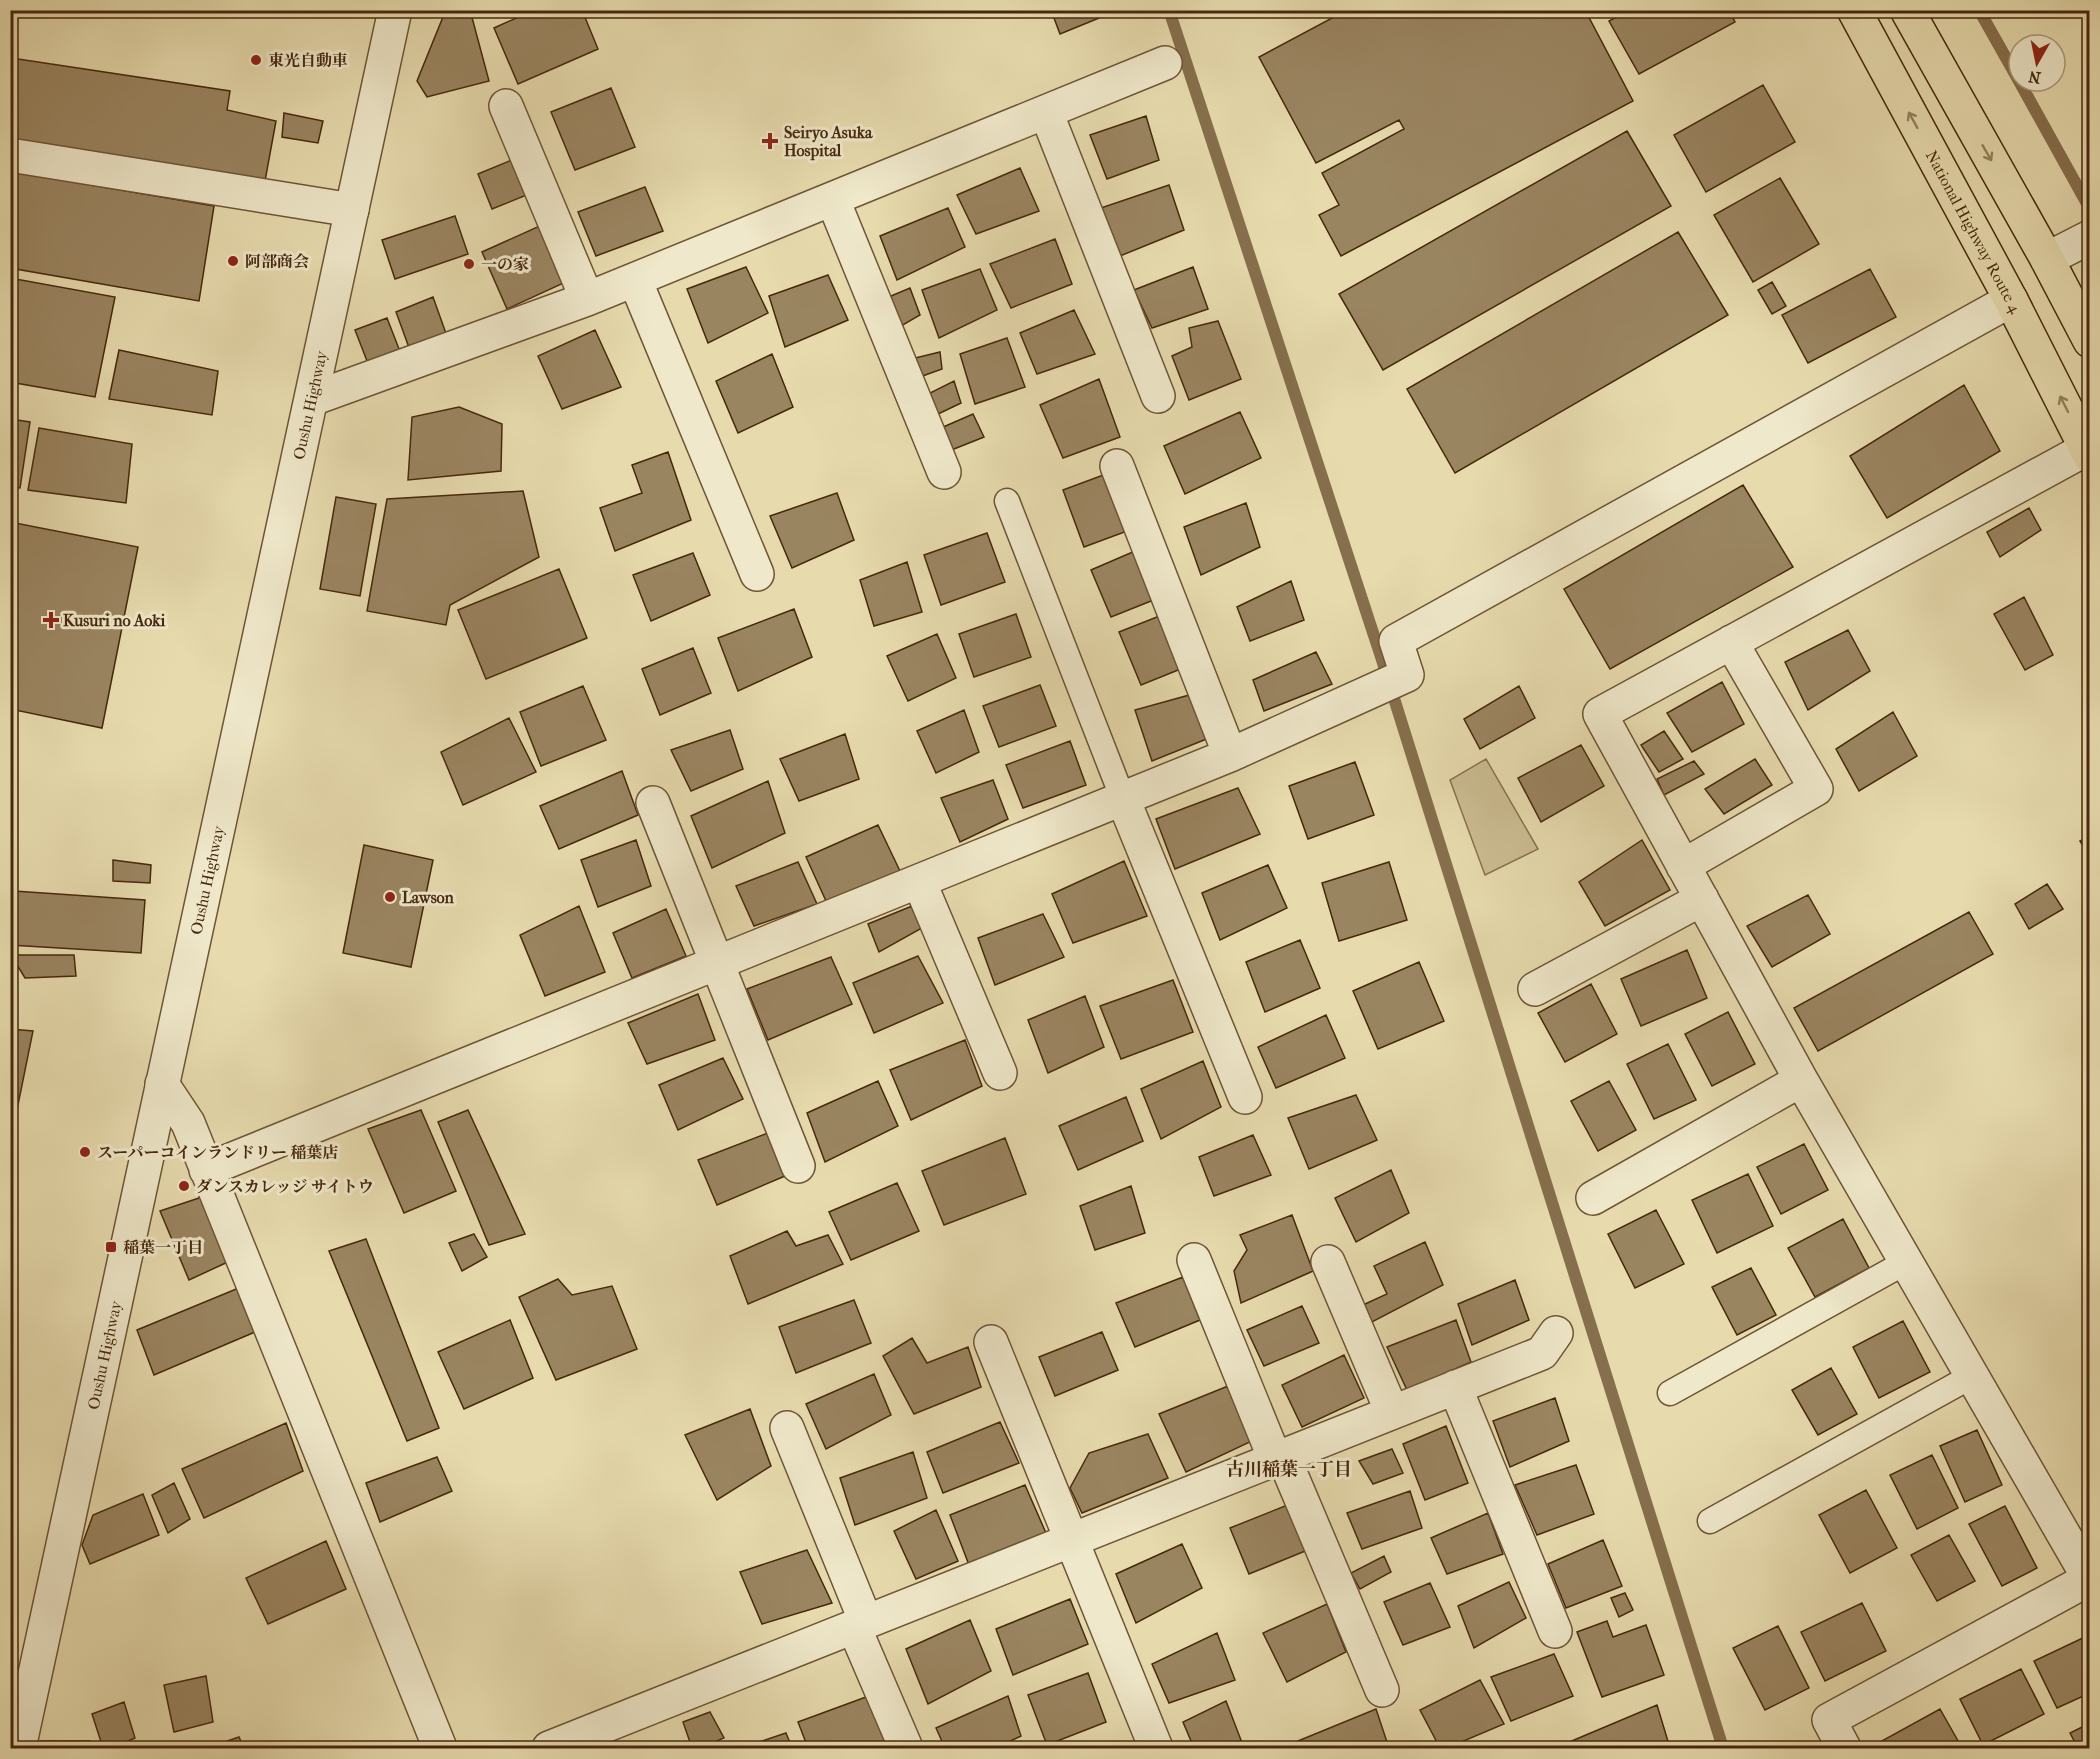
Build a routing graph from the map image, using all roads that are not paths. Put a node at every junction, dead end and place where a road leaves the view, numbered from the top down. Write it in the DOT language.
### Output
graph roads {
  1 [pos="395,10"];
  2 [pos="1854,10"];
  3 [pos="1907,10"];
  4 [pos="1165,63"];
  5 [pos="506,106"];
  6 [pos="1046,112"];
  7 [pos="10,155"];
  8 [pos="833,200"];
  9 [pos="352,210"];
  10 [pos="2090,237"];
  11 [pos="2047,259"];
  12 [pos="635,280"];
  13 [pos="587,299"];
  14 [pos="2011,300"];
  15 [pos="2090,341"];
  16 [pos="1158,396"];
  17 [pos="312,399"];
  18 [pos="2088,453"];
  19 [pos="1117,466"];
  20 [pos="944,472"];
  21 [pos="1007,501"];
  22 [pos="757,574"];
  23 [pos="1731,642"];
  24 [pos="1230,755"];
  25 [pos="1124,799"];
  26 [pos="654,803"];
  27 [pos="1683,866"];
  28 [pos="919,881"];
  29 [pos="1702,899"];
  30 [pos="717,963"];
  31 [pos="1535,989"];
  32 [pos="1000,1073"];
  33 [pos="1801,1080"];
  34 [pos="162,1084"];
  35 [pos="1245,1097"];
  36 [pos="798,1166"];
  37 [pos="206,1170"];
  38 [pos="1593,1198"];
  39 [pos="1194,1260"];
  40 [pos="1328,1262"];
  41 [pos="1906,1262"];
  42 [pos="1556,1333"];
  43 [pos="991,1342"];
  44 [pos="1972,1376"];
  45 [pos="1455,1387"];
  46 [pos="1670,1393"];
  47 [pos="1392,1412"];
  48 [pos="787,1428"];
  49 [pos="1279,1457"];
  50 [pos="1710,1521"];
  51 [pos="1072,1540"];
  52 [pos="2089,1579"];
  53 [pos="860,1624"];
  54 [pos="1555,1631"];
  55 [pos="1382,1690"];
  56 [pos="19,1749"];
  57 [pos="440,1749"];
  58 [pos="549,1749"];
  59 [pos="906,1749"];
  60 [pos="1156,1749"];
  61 [pos="1844,1749"];
  1 -- 9 [label="street, Oushu Highway"];
  14 -- 2 [label="highway, National Highway Route 4, one-way"];
  3 -- 11 [label="highway, one-way"];
  4 -- 6 [label="street"];
  5 -- 13 [label="street"];
  6 -- 8 [label="street"];
  6 -- 16 [label="street"];
  7 -- 9 [label="street"];
  8 -- 12 [label="street"];
  8 -- 20 [label="street"];
  9 -- 17 [label="street, Oushu Highway"];
  10 -- 11 [label="street"];
  11 -- 15 [label="highway"];
  12 -- 13 [label="street"];
  12 -- 22 [label="street"];
  13 -- 17 [label="street"];
  18 -- 14 [label="highway, National Highway Route 4, one-way"];
  14 -- 24 [label="street"];
  17 -- 34 [label="street, Oushu Highway"];
  18 -- 23 [label="street"];
  19 -- 24 [label="street"];
  21 -- 25 [label="lane"];
  23 -- 27 [label="street"];
  23 -- 27 [label="street"];
  24 -- 25 [label="street"];
  25 -- 28 [label="street"];
  25 -- 35 [label="street"];
  26 -- 30 [label="street"];
  27 -- 29 [label="street"];
  28 -- 30 [label="street"];
  28 -- 32 [label="street"];
  29 -- 31 [label="street"];
  29 -- 33 [label="street"];
  30 -- 36 [label="street"];
  30 -- 37 [label="street"];
  33 -- 38 [label="street"];
  33 -- 41 [label="street"];
  34 -- 37 [label="street"];
  34 -- 56 [label="street, Oushu Highway"];
  37 -- 57 [label="street"];
  39 -- 49 [label="street"];
  40 -- 47 [label="street"];
  41 -- 44 [label="street"];
  41 -- 46 [label="lane"];
  42 -- 45 [label="street"];
  43 -- 51 [label="street"];
  44 -- 50 [label="lane"];
  44 -- 52 [label="street"];
  45 -- 47 [label="street"];
  45 -- 54 [label="street"];
  47 -- 49 [label="street"];
  48 -- 53 [label="street"];
  49 -- 51 [label="street"];
  49 -- 55 [label="street"];
  51 -- 53 [label="street"];
  51 -- 60 [label="street"];
  52 -- 61 [label="street"];
  53 -- 58 [label="street"];
  53 -- 59 [label="street"];
}
